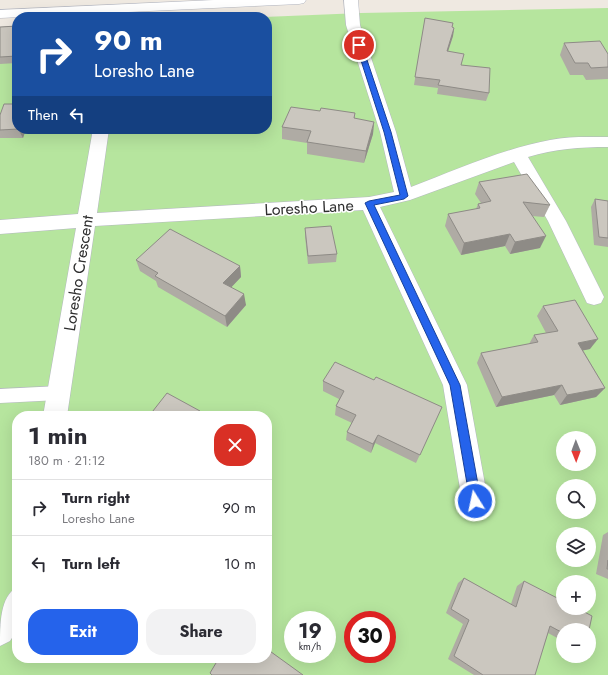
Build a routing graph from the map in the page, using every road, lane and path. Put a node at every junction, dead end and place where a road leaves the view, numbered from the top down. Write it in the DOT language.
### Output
graph roads {
  1 [pos="299,0"];
  2 [pos="351,0"];
  3 [pos="132,12"];
  4 [pos="0,14"];
  5 [pos="12,14"];
  6 [pos="99,134"];
  7 [pos="608,142"];
  8 [pos="518,154"];
  9 [pos="404,196"];
  10 [pos="369,203"];
  11 [pos="87,220"];
  12 [pos="0,227"];
  13 [pos="594,297"];
  14 [pos="58,393"];
  15 [pos="0,396"];
  16 [pos="56,411"];
  17 [pos="475,501"];
  18 [pos="12,610"];
  19 [pos="0,631"];
  1 -- 3 [label="street"];
  2 -- 9 [label="street"];
  4 -- 5 [label="street"];
  6 -- 11 [label="street, Loresho Crescent"];
  7 -- 8 [label="street, Loresho Lane"];
  8 -- 9 [label="street, Loresho Lane"];
  8 -- 13 [label="street"];
  9 -- 10 [label="street, Loresho Lane"];
  10 -- 11 [label="street, Loresho Lane"];
  10 -- 17 [label="street"];
  11 -- 12 [label="street, Loresho Lane"];
  11 -- 14 [label="street, Loresho Crescent"];
  14 -- 15 [label="lane"];
  14 -- 16 [label="street, Loresho Crescent"];
  18 -- 19 [label="street"];
}
